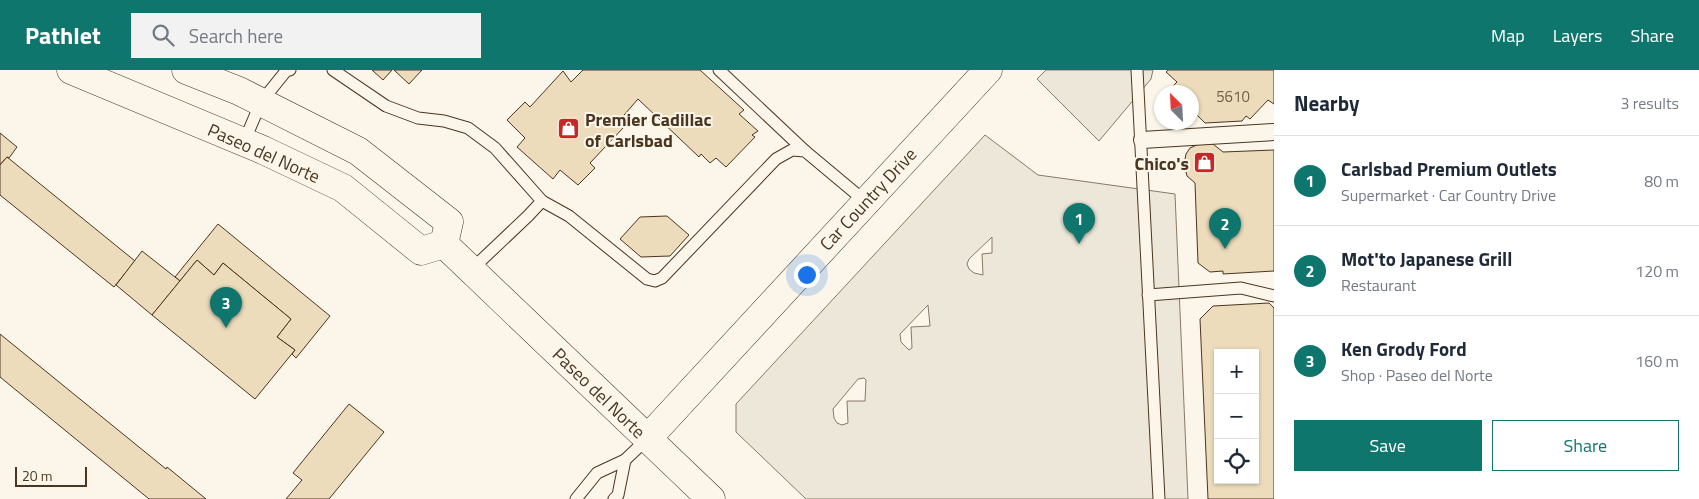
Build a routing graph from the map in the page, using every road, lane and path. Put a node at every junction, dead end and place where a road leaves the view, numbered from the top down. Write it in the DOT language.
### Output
graph roads {
  1 [pos="70,70"];
  2 [pos="186,70"];
  3 [pos="288,70"];
  4 [pos="333,70"];
  5 [pos="719,70"];
  6 [pos="988,70"];
  7 [pos="1137,70"];
  8 [pos="261,102"];
  9 [pos="1274,132"];
  10 [pos="1142,140"];
  11 [pos="244,142"];
  12 [pos="806,151"];
  13 [pos="542,201"];
  14 [pos="866,202"];
  15 [pos="444,244"];
  16 [pos="471,270"];
  17 [pos="1148,296"];
  18 [pos="1274,296"];
  19 [pos="647,439"];
  20 [pos="625,460"];
  21 [pos="576,499"];
  22 [pos="614,499"];
  23 [pos="711,499"];
  24 [pos="1159,499"];
  1 -- 11 [label="main road, Paseo del Norte"];
  2 -- 8 [label="main road"];
  3 -- 8 [label="lane"];
  4 -- 13 [label="lane"];
  5 -- 12 [label="lane"];
  6 -- 14 [label="main road, Car Country Drive"];
  7 -- 10 [label="lane"];
  8 -- 11 [label="lane"];
  8 -- 15 [label="main road"];
  9 -- 10 [label="street"];
  10 -- 17 [label="lane"];
  11 -- 15 [label="main road, Paseo del Norte"];
  12 -- 13 [label="lane"];
  12 -- 14 [label="lane"];
  13 -- 16 [label="lane"];
  14 -- 19 [label="main road, Car Country Drive"];
  15 -- 16 [label="main road, Paseo del Norte"];
  16 -- 19 [label="main road, Paseo del Norte"];
  17 -- 18 [label="lane"];
  17 -- 24 [label="lane"];
  19 -- 20 [label="lane"];
  19 -- 23 [label="main road, Paseo del Norte"];
  20 -- 21 [label="lane"];
  20 -- 22 [label="lane"];
}
